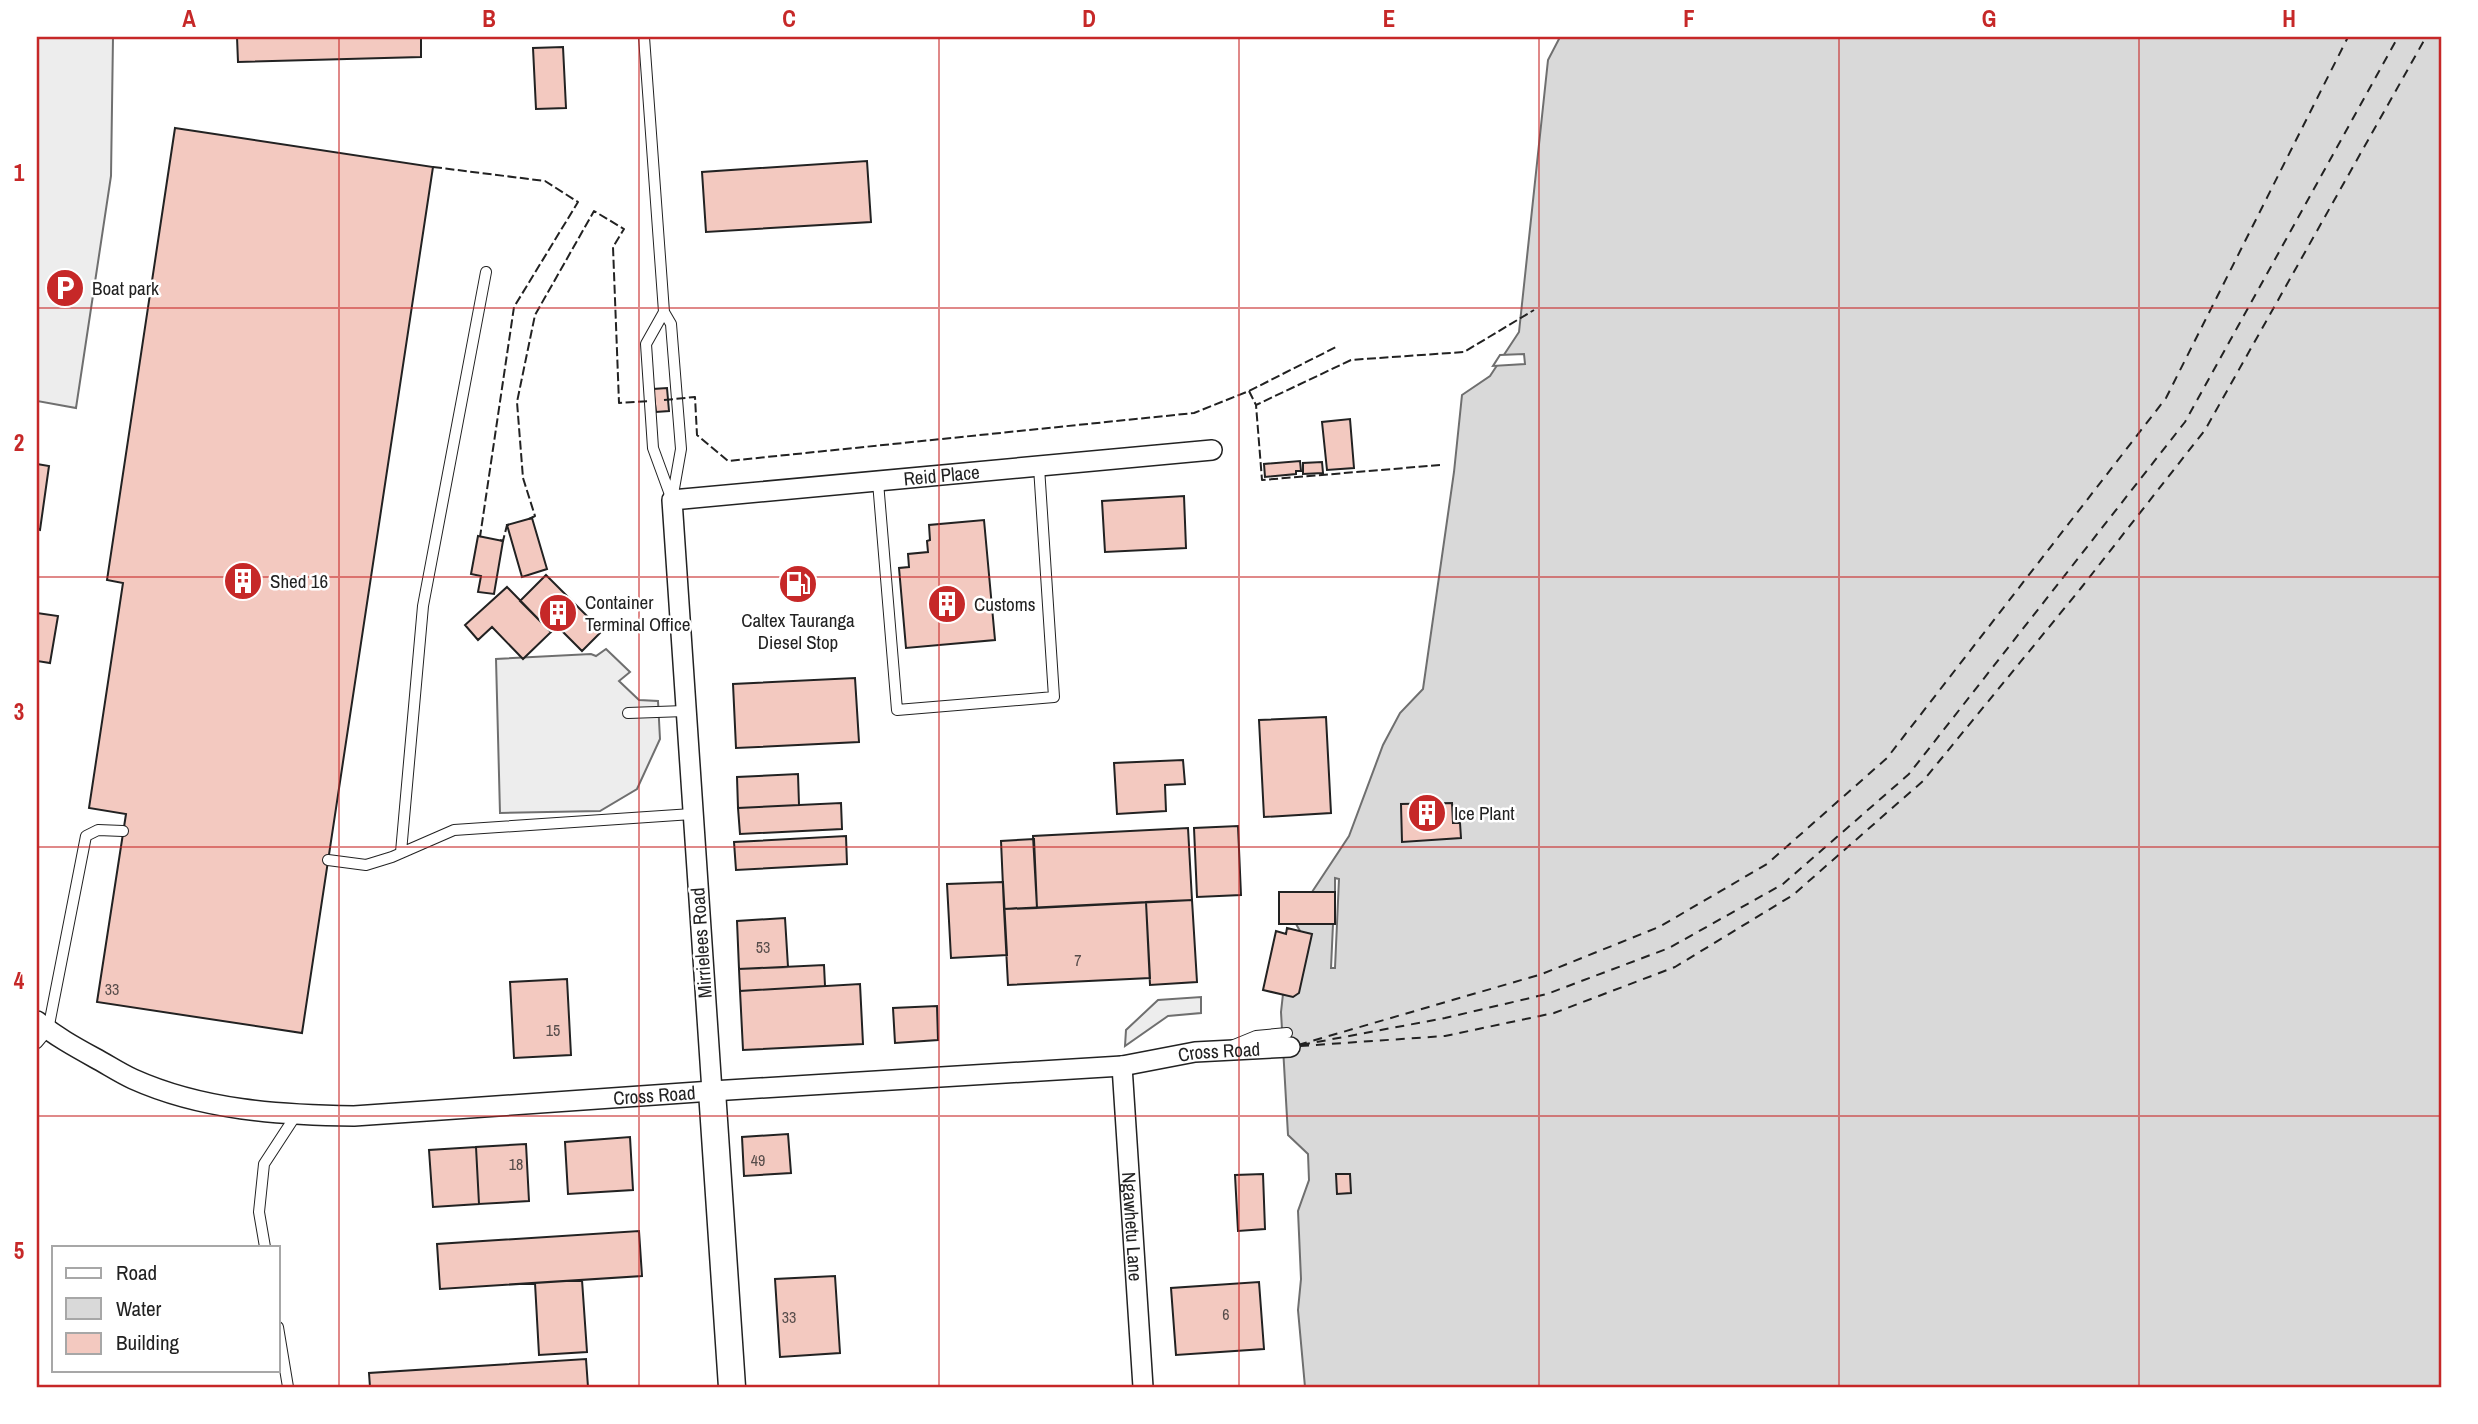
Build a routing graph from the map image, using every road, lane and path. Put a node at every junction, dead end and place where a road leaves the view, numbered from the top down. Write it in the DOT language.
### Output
graph roads {
  1 [pos="644,37"];
  2 [pos="486,272"];
  3 [pos="664,312"];
  4 [pos="1212,450"];
  5 [pos="1038,467"];
  6 [pos="878,482"];
  7 [pos="672,500"];
  8 [pos="685,711"];
  9 [pos="628,713"];
  10 [pos="692,814"];
  11 [pos="123,831"];
  12 [pos="401,852"];
  13 [pos="328,860"];
  14 [pos="40,1031"];
  15 [pos="1289,1040"];
  16 [pos="1122,1066"];
  17 [pos="712,1091"];
  18 [pos="296,1115"];
  19 [pos="265,1246"];
  20 [pos="280,1339"];
  21 [pos="288,1387"];
  22 [pos="732,1387"];
  23 [pos="1143,1387"];
  1 -- 3 [label="lane"];
  2 -- 12 [label="lane"];
  3 -- 7 [label="lane"];
  3 -- 7 [label="lane"];
  4 -- 5 [label="street, Reid Place"];
  5 -- 6 [label="street, Reid Place"];
  5 -- 6 [label="lane"];
  6 -- 7 [label="street, Reid Place"];
  7 -- 8 [label="street, Mirrielees Road"];
  8 -- 9 [label="lane"];
  8 -- 10 [label="street, Mirrielees Road"];
  10 -- 12 [label="lane"];
  10 -- 17 [label="street, Mirrielees Road"];
  11 -- 14 [label="lane"];
  12 -- 13 [label="lane"];
  14 -- 18 [label="street, Cross Road"];
  15 -- 16 [label="street, Cross Road"];
  16 -- 17 [label="street, Cross Road"];
  16 -- 23 [label="street, Ngawhetu Lane"];
  17 -- 18 [label="street, Cross Road"];
  17 -- 22 [label="main road, Mirrielees Road"];
  18 -- 19 [label="lane"];
  20 -- 21 [label="lane"];
}
